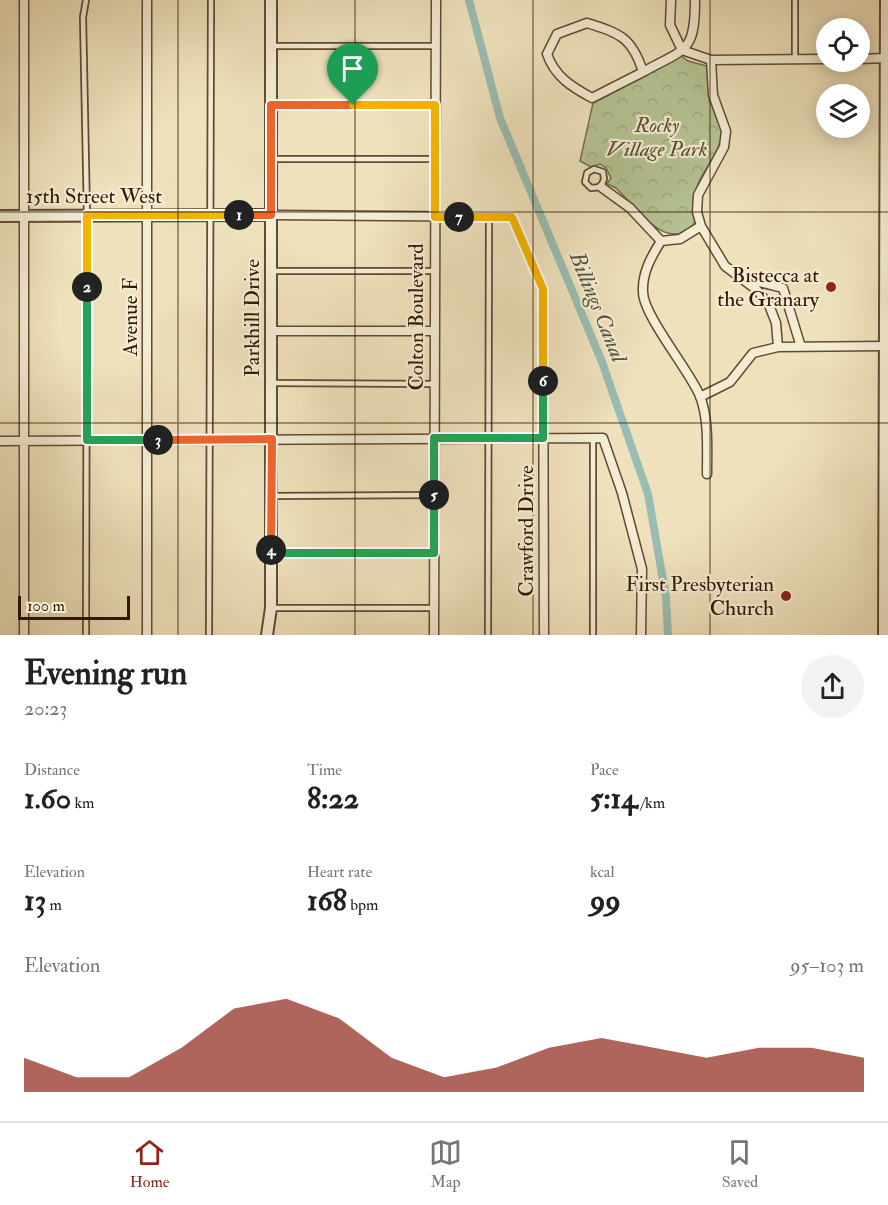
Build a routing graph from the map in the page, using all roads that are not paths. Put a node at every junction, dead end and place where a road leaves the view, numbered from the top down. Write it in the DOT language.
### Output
graph roads {
  1 [pos="24,0"];
  2 [pos="86,0"];
  3 [pos="147,0"];
  4 [pos="211,0"];
  5 [pos="271,0"];
  6 [pos="436,0"];
  7 [pos="671,0"];
  8 [pos="694,0"];
  9 [pos="795,0"];
  10 [pos="886,0"];
  11 [pos="271,45"];
  12 [pos="435,45"];
  13 [pos="682,50"];
  14 [pos="886,58"];
  15 [pos="795,59"];
  16 [pos="816,59"];
  17 [pos="870,59"];
  18 [pos="711,60"];
  19 [pos="643,72"];
  20 [pos="271,105"];
  21 [pos="435,105"];
  22 [pos="271,159"];
  23 [pos="435,159"];
  24 [pos="602,187"];
  25 [pos="149,214"];
  26 [pos="887,214"];
  27 [pos="87,215"];
  28 [pos="211,215"];
  29 [pos="271,215"];
  30 [pos="0,216"];
  31 [pos="25,216"];
  32 [pos="435,217"];
  33 [pos="489,217"];
  34 [pos="512,217"];
  35 [pos="701,226"];
  36 [pos="661,241"];
  37 [pos="271,271"];
  38 [pos="434,271"];
  39 [pos="737,276"];
  40 [pos="887,276"];
  41 [pos="271,331"];
  42 [pos="434,331"];
  43 [pos="885,346"];
  44 [pos="778,347"];
  45 [pos="801,347"];
  46 [pos="271,383"];
  47 [pos="434,384"];
  48 [pos="700,397"];
  49 [pos="434,438"];
  50 [pos="489,438"];
  51 [pos="543,438"];
  52 [pos="593,438"];
  53 [pos="272,439"];
  54 [pos="87,440"];
  55 [pos="147,440"];
  56 [pos="210,440"];
  57 [pos="0,441"];
  58 [pos="24,441"];
  59 [pos="707,474"];
  60 [pos="434,495"];
  61 [pos="271,496"];
  62 [pos="271,553"];
  63 [pos="434,553"];
  64 [pos="271,608"];
  65 [pos="434,608"];
  66 [pos="24,635"];
  67 [pos="86,635"];
  68 [pos="147,635"];
  69 [pos="209,635"];
  70 [pos="267,635"];
  71 [pos="434,635"];
  72 [pos="488,635"];
  73 [pos="544,635"];
  74 [pos="593,635"];
  75 [pos="641,635"];
  76 [pos="884,635"];
  1 -- 31 [label="street"];
  2 -- 27 [label="lane"];
  3 -- 25 [label="street, Avenue F"];
  4 -- 28 [label="lane"];
  5 -- 11 [label="street, Parkhill Drive"];
  6 -- 12 [label="street, Colton Boulevard"];
  7 -- 13 [label="street"];
  8 -- 13 [label="street"];
  9 -- 15 [label="lane"];
  10 -- 14 [label="street"];
  11 -- 12 [label="lane"];
  11 -- 20 [label="street, Parkhill Drive"];
  12 -- 21 [label="street, Colton Boulevard"];
  13 -- 18 [label="street"];
  13 -- 19 [label="street"];
  14 -- 17 [label="street"];
  14 -- 26 [label="street"];
  15 -- 16 [label="street"];
  15 -- 18 [label="street"];
  18 -- 35 [label="street"];
  19 -- 19 [label="street"];
  20 -- 21 [label="street"];
  20 -- 22 [label="street, Parkhill Drive"];
  21 -- 23 [label="street, Colton Boulevard"];
  22 -- 23 [label="lane"];
  22 -- 29 [label="street, Parkhill Drive"];
  23 -- 32 [label="street, Colton Boulevard"];
  24 -- 24 [label="lane"];
  24 -- 36 [label="street"];
  25 -- 27 [label="street, 15th Street West"];
  25 -- 28 [label="street, 15th Street West"];
  25 -- 55 [label="street, Avenue F"];
  26 -- 40 [label="street"];
  27 -- 31 [label="street, 15th Street West"];
  27 -- 54 [label="lane"];
  28 -- 29 [label="street, 15th Street West"];
  28 -- 56 [label="lane"];
  29 -- 32 [label="street, 15th Street West"];
  29 -- 37 [label="street, Parkhill Drive"];
  30 -- 31 [label="street, 15th Street West"];
  31 -- 58 [label="street"];
  32 -- 33 [label="street, 15th Street West"];
  32 -- 38 [label="street, Colton Boulevard"];
  33 -- 34 [label="street, 15th Street West"];
  33 -- 50 [label="lane"];
  34 -- 51 [label="street, Crawford Drive"];
  35 -- 36 [label="street"];
  35 -- 39 [label="street"];
  36 -- 48 [label="street"];
  37 -- 38 [label="lane"];
  37 -- 41 [label="street, Parkhill Drive"];
  38 -- 42 [label="street, Colton Boulevard"];
  39 -- 44 [label="street"];
  39 -- 45 [label="street"];
  40 -- 43 [label="street"];
  41 -- 42 [label="street"];
  41 -- 46 [label="street, Parkhill Drive"];
  42 -- 47 [label="street, Colton Boulevard"];
  43 -- 45 [label="street"];
  43 -- 76 [label="street"];
  44 -- 45 [label="street"];
  44 -- 48 [label="street"];
  46 -- 47 [label="lane"];
  46 -- 53 [label="street, Parkhill Drive"];
  47 -- 49 [label="street, Colton Boulevard"];
  48 -- 59 [label="street"];
  49 -- 50 [label="street"];
  49 -- 53 [label="street"];
  49 -- 60 [label="street, Colton Boulevard"];
  50 -- 51 [label="street"];
  50 -- 72 [label="lane"];
  51 -- 52 [label="street"];
  51 -- 73 [label="street, Crawford Drive"];
  52 -- 74 [label="lane"];
  52 -- 75 [label="street"];
  53 -- 56 [label="street"];
  53 -- 61 [label="street, Parkhill Drive"];
  54 -- 55 [label="street"];
  54 -- 58 [label="street"];
  54 -- 67 [label="lane"];
  55 -- 56 [label="street"];
  55 -- 68 [label="street, Avenue F"];
  56 -- 69 [label="lane"];
  57 -- 58 [label="street"];
  58 -- 66 [label="street"];
  60 -- 61 [label="lane"];
  60 -- 63 [label="street, Colton Boulevard"];
  61 -- 62 [label="street, Parkhill Drive"];
  62 -- 63 [label="street"];
  62 -- 64 [label="street, Parkhill Drive"];
  63 -- 65 [label="street, Colton Boulevard"];
  64 -- 65 [label="lane"];
  64 -- 70 [label="street, Parkhill Drive"];
  65 -- 71 [label="street, Colton Boulevard"];
}
